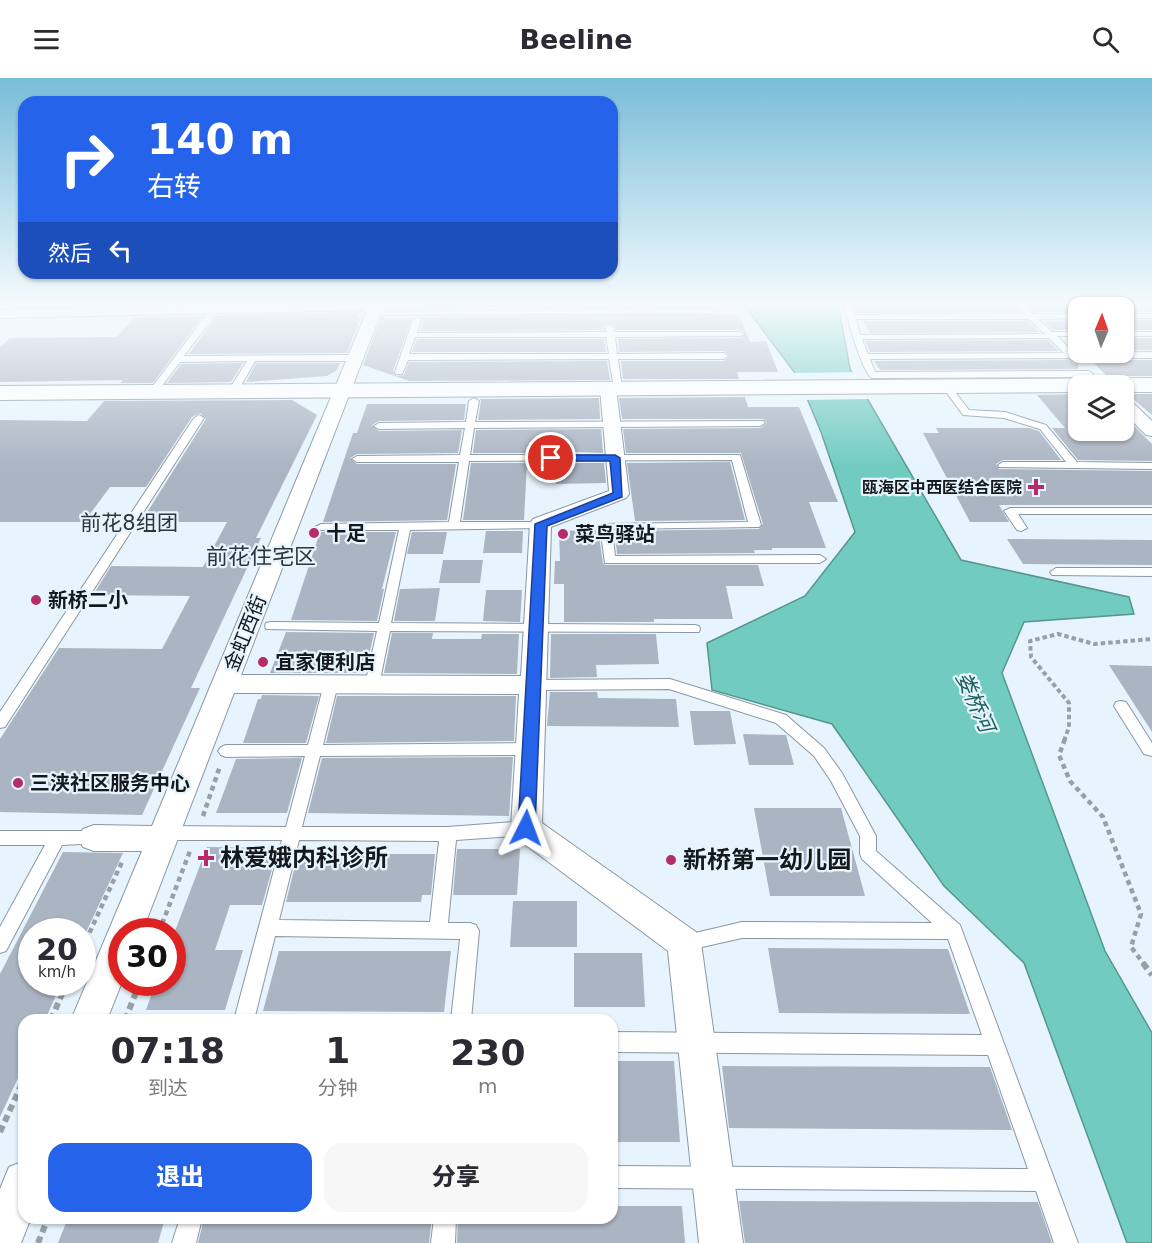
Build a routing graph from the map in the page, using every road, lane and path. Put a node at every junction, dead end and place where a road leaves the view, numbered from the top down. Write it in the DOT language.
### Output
graph roads {
  1 [pos="226,358"];
  2 [pos="253,358"];
  3 [pos="356,358"];
  4 [pos="404,358"];
  5 [pos="613,358"];
  6 [pos="865,358"];
  7 [pos="179,359"];
  8 [pos="1080,363"];
  9 [pos="399,372"];
  10 [pos="1092,375"];
  11 [pos="1068,381"];
  12 [pos="1068,383"];
  13 [pos="1134,384"];
  14 [pos="1152,385"];
  15 [pos="946,386"];
  16 [pos="613,388"];
  17 [pos="343,390"];
  18 [pos="233,391"];
  19 [pos="153,392"];
  20 [pos="0,393"];
  21 [pos="474,401"];
  22 [pos="1134,413"];
  23 [pos="199,418"];
  24 [pos="760,423"];
  25 [pos="612,425"];
  26 [pos="379,426"];
  27 [pos="470,426"];
  28 [pos="1149,426"];
  29 [pos="615,458"];
  30 [pos="357,459"];
  31 [pos="465,459"];
  32 [pos="1073,464"];
  33 [pos="1003,465"];
  34 [pos="1152,466"];
  35 [pos="1152,511"];
  36 [pos="541,525"];
  37 [pos="454,526"];
  38 [pos="321,527"];
  39 [pos="405,527"];
  40 [pos="1021,528"];
  41 [pos="820,559"];
  42 [pos="1056,572"];
  43 [pos="1152,572"];
  44 [pos="271,626"];
  45 [pos="384,628"];
  46 [pos="536,629"];
  47 [pos="694,629"];
  48 [pos="1152,639"];
  49 [pos="224,684"];
  50 [pos="331,684"];
  51 [pos="372,684"];
  52 [pos="533,685"];
  53 [pos="1121,706"];
  54 [pos="0,723"];
  55 [pos="531,749"];
  56 [pos="315,750"];
  57 [pos="1152,750"];
  58 [pos="225,751"];
  59 [pos="526,828"];
  60 [pos="293,834"];
  61 [pos="448,834"];
  62 [pos="153,837"];
  63 [pos="0,838"];
  64 [pos="57,838"];
  65 [pos="94,838"];
  66 [pos="129,918"];
  67 [pos="96,927"];
  68 [pos="268,928"];
  69 [pos="438,930"];
  70 [pos="954,931"];
  71 [pos="684,943"];
  72 [pos="0,945"];
  73 [pos="108,973"];
  74 [pos="1152,975"];
  75 [pos="62,996"];
  76 [pos="134,996"];
  77 [pos="54,1014"];
  78 [pos="91,1014"];
  79 [pos="127,1014"];
  80 [pos="246,1014"];
  81 [pos="462,1014"];
  82 [pos="618,1042"];
  83 [pos="695,1042"];
  84 [pos="995,1045"];
  85 [pos="18,1092"];
  86 [pos="0,1132"];
  87 [pos="618,1177"];
  88 [pos="713,1177"];
  89 [pos="1044,1180"];
  90 [pos="18,1197"];
  91 [pos="46,1224"];
  92 [pos="189,1224"];
  93 [pos="445,1224"];
  94 [pos="0,1242"];
  95 [pos="38,1243"];
  96 [pos="184,1243"];
  97 [pos="443,1243"];
  98 [pos="721,1243"];
  99 [pos="1066,1243"];
  1 -- 7 [label="lane"];
  2 -- 18 [label="lane"];
  3 -- 17 [label="street, 金虹西街"];
  4 -- 9 [label="lane"];
  5 -- 16 [label="lane"];
  6 -- 11 [label="lane"];
  7 -- 19 [label="lane"];
  8 -- 10 [label="lane"];
  12 -- 15 [label="street"];
  13 -- 14 [label="street"];
  15 -- 16 [label="street"];
  15 -- 32 [label="lane"];
  16 -- 17 [label="street"];
  16 -- 25 [label="street"];
  17 -- 18 [label="street"];
  17 -- 49 [label="street, 金虹西街"];
  18 -- 19 [label="street"];
  19 -- 20 [label="street"];
  21 -- 27 [label="lane"];
  22 -- 28 [label="street"];
  23 -- 54 [label="lane"];
  24 -- 25 [label="lane"];
  25 -- 27 [label="lane"];
  25 -- 29 [label="street"];
  26 -- 27 [label="lane"];
  27 -- 31 [label="lane"];
  29 -- 31 [label="lane"];
  29 -- 36 [label="street"];
  29 -- 41 [label="lane"];
  30 -- 31 [label="lane"];
  31 -- 37 [label="lane"];
  32 -- 33 [label="lane"];
  32 -- 34 [label="lane"];
  35 -- 40 [label="lane"];
  36 -- 37 [label="lane"];
  36 -- 46 [label="street"];
  37 -- 39 [label="lane"];
  38 -- 39 [label="lane"];
  39 -- 45 [label="lane"];
  42 -- 43 [label="lane"];
  44 -- 45 [label="lane"];
  45 -- 46 [label="lane"];
  45 -- 51 [label="lane"];
  46 -- 47 [label="lane"];
  46 -- 52 [label="street"];
  48 -- 74 [label="path"];
  49 -- 50 [label="street"];
  49 -- 62 [label="street, 金虹西街"];
  50 -- 51 [label="street"];
  50 -- 56 [label="lane"];
  51 -- 52 [label="street"];
  52 -- 55 [label="street"];
  52 -- 70 [label="lane"];
  53 -- 57 [label="lane"];
  55 -- 56 [label="lane"];
  55 -- 59 [label="street"];
  56 -- 58 [label="lane"];
  56 -- 60 [label="lane"];
  59 -- 61 [label="lane"];
  59 -- 71 [label="street"];
  60 -- 61 [label="lane"];
  60 -- 62 [label="lane"];
  60 -- 68 [label="lane"];
  61 -- 69 [label="lane"];
  62 -- 65 [label="street"];
  62 -- 66 [label="street, 金虹西街"];
  62 -- 67 [label="path"];
  63 -- 64 [label="lane"];
  64 -- 65 [label="lane"];
  64 -- 72 [label="lane"];
  68 -- 69 [label="lane"];
  68 -- 80 [label="lane"];
  69 -- 81 [label="lane"];
  70 -- 71 [label="lane"];
  70 -- 84 [label="lane"];
  71 -- 83 [label="street"];
  73 -- 78 [label="street"];
  75 -- 77 [label="path"];
  76 -- 79 [label="path"];
  82 -- 83 [label="lane"];
  83 -- 84 [label="lane"];
  83 -- 88 [label="street"];
  84 -- 89 [label="lane"];
  85 -- 86 [label="path"];
  87 -- 88 [label="lane"];
  88 -- 89 [label="lane"];
  88 -- 98 [label="street"];
  89 -- 99 [label="lane"];
  90 -- 94 [label="street"];
  91 -- 95 [label="path"];
  92 -- 96 [label="lane"];
  93 -- 97 [label="lane"];
}
